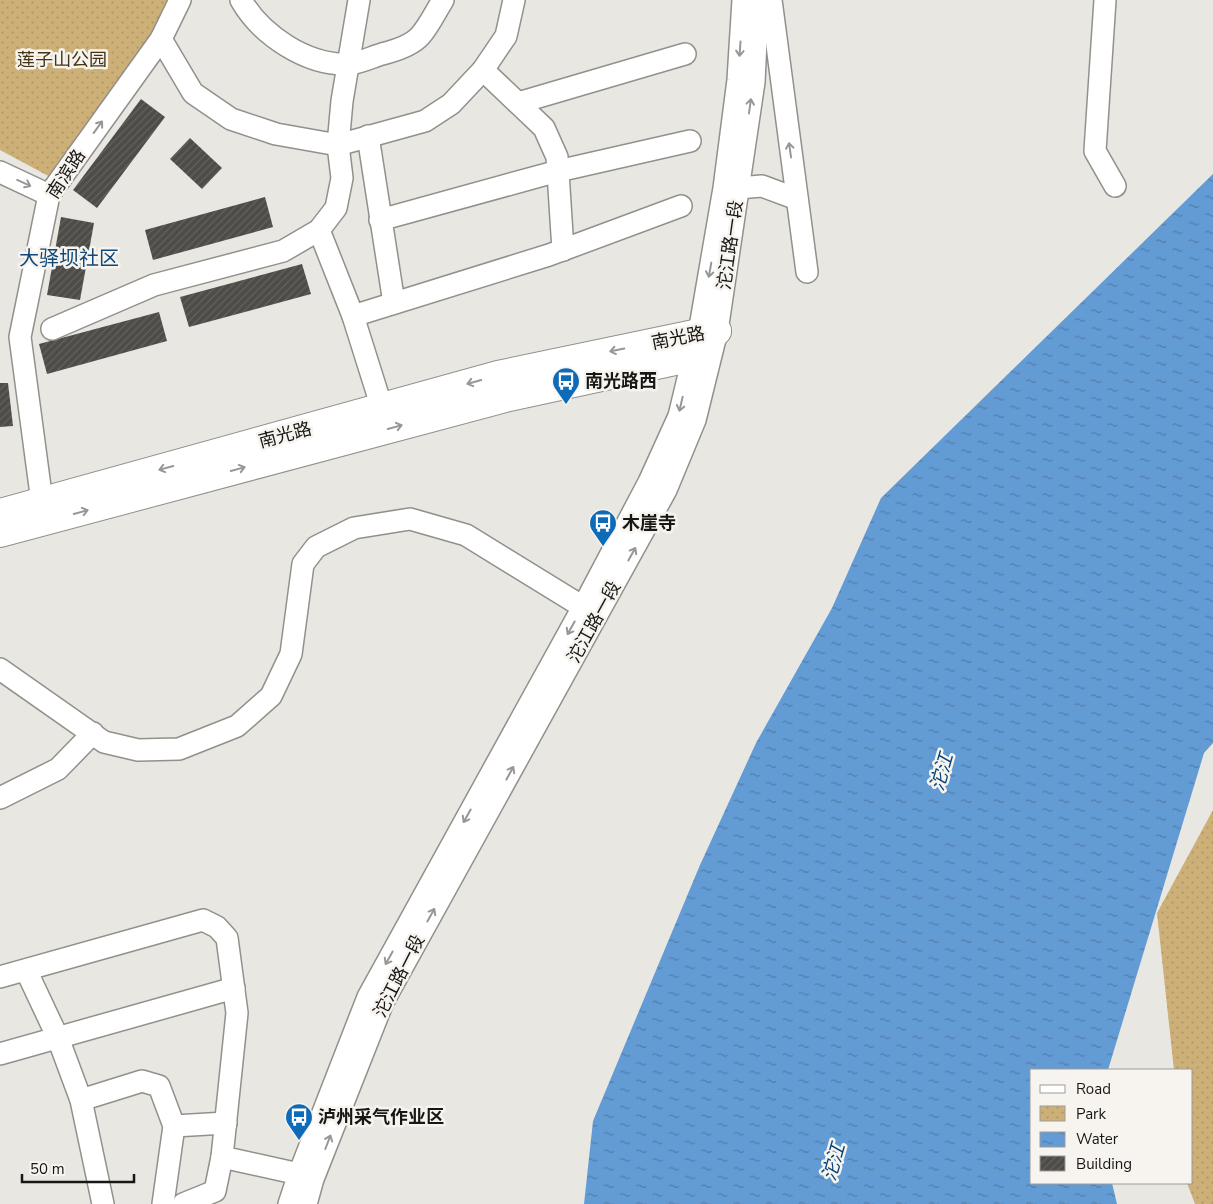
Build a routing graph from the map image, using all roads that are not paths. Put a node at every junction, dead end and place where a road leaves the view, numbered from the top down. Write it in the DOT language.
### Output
graph roads {
  1 [pos="180,0"];
  2 [pos="241,0"];
  3 [pos="359,0"];
  4 [pos="443,0"];
  5 [pos="514,0"];
  6 [pos="743,0"];
  7 [pos="758,0"];
  8 [pos="771,0"];
  9 [pos="1105,0"];
  10 [pos="161,39"];
  11 [pos="685,54"];
  12 [pos="349,64"];
  13 [pos="484,70"];
  14 [pos="518,103"];
  15 [pos="368,136"];
  16 [pos="690,141"];
  17 [pos="338,145"];
  18 [pos="558,171"];
  19 [pos="0,172"];
  20 [pos="1116,186"];
  21 [pos="738,188"];
  22 [pos="49,195"];
  23 [pos="797,199"];
  24 [pos="681,206"];
  25 [pos="380,220"];
  26 [pos="319,230"];
  27 [pos="562,250"];
  28 [pos="807,272"];
  29 [pos="394,303"];
  30 [pos="353,316"];
  31 [pos="52,329"];
  32 [pos="703,340"];
  33 [pos="382,408"];
  34 [pos="43,512"];
  35 [pos="0,513"];
  36 [pos="0,533"];
  37 [pos="590,613"];
  38 [pos="0,669"];
  39 [pos="93,733"];
  40 [pos="0,798"];
  41 [pos="26,970"];
  42 [pos="0,977"];
  43 [pos="234,988"];
  44 [pos="58,1038"];
  45 [pos="0,1054"];
  46 [pos="81,1100"];
  47 [pos="226,1123"];
  48 [pos="174,1126"];
  49 [pos="222,1157"];
  50 [pos="306,1177"];
  51 [pos="103,1204"];
  52 [pos="163,1204"];
  53 [pos="183,1204"];
  54 [pos="289,1204"];
  55 [pos="306,1204"];
  1 -- 10 [label="street, 南滨路"];
  2 -- 12 [label="street"];
  3 -- 12 [label="street"];
  4 -- 12 [label="street"];
  5 -- 13 [label="street"];
  6 -- 32 [label="street, 沱江路一段, one-way"];
  21 -- 7 [label="street, 沱江路一段, one-way"];
  23 -- 8 [label="street, one-way"];
  9 -- 20 [label="street"];
  10 -- 17 [label="street"];
  22 -- 10 [label="street, 南滨路, one-way"];
  11 -- 14 [label="street"];
  12 -- 17 [label="street"];
  13 -- 14 [label="street"];
  13 -- 15 [label="street"];
  14 -- 18 [label="street"];
  15 -- 17 [label="street"];
  15 -- 25 [label="street"];
  16 -- 18 [label="street"];
  17 -- 26 [label="street"];
  18 -- 25 [label="street"];
  18 -- 27 [label="street"];
  19 -- 22 [label="street, one-way"];
  21 -- 23 [label="street"];
  21 -- 32 [label="street, 沱江路一段"];
  22 -- 34 [label="street, 南滨路"];
  23 -- 28 [label="street"];
  24 -- 27 [label="street"];
  25 -- 29 [label="street"];
  26 -- 30 [label="street"];
  26 -- 31 [label="street"];
  27 -- 29 [label="street"];
  29 -- 30 [label="street"];
  30 -- 33 [label="street"];
  32 -- 33 [label="main road, 南光路, one-way"];
  34 -- 32 [label="main road, 南光路, one-way"];
  32 -- 37 [label="street, 沱江路一段, one-way"];
  37 -- 32 [label="street, 沱江路一段, one-way"];
  33 -- 34 [label="main road, 南光路, one-way"];
  34 -- 35 [label="main road, 南光路"];
  34 -- 36 [label="main road, 南光路"];
  37 -- 39 [label="street"];
  37 -- 50 [label="street, 沱江路一段"];
  38 -- 39 [label="street"];
  39 -- 40 [label="street"];
  41 -- 42 [label="street"];
  41 -- 43 [label="street"];
  41 -- 44 [label="street"];
  43 -- 44 [label="street"];
  43 -- 47 [label="street"];
  44 -- 45 [label="street"];
  44 -- 46 [label="street"];
  46 -- 48 [label="street"];
  46 -- 51 [label="street"];
  47 -- 48 [label="street"];
  47 -- 49 [label="street"];
  48 -- 52 [label="street"];
  49 -- 50 [label="street"];
  49 -- 53 [label="street"];
  50 -- 54 [label="street, 沱江路一段"];
  50 -- 55 [label="street, 沱江路一段"];
}
